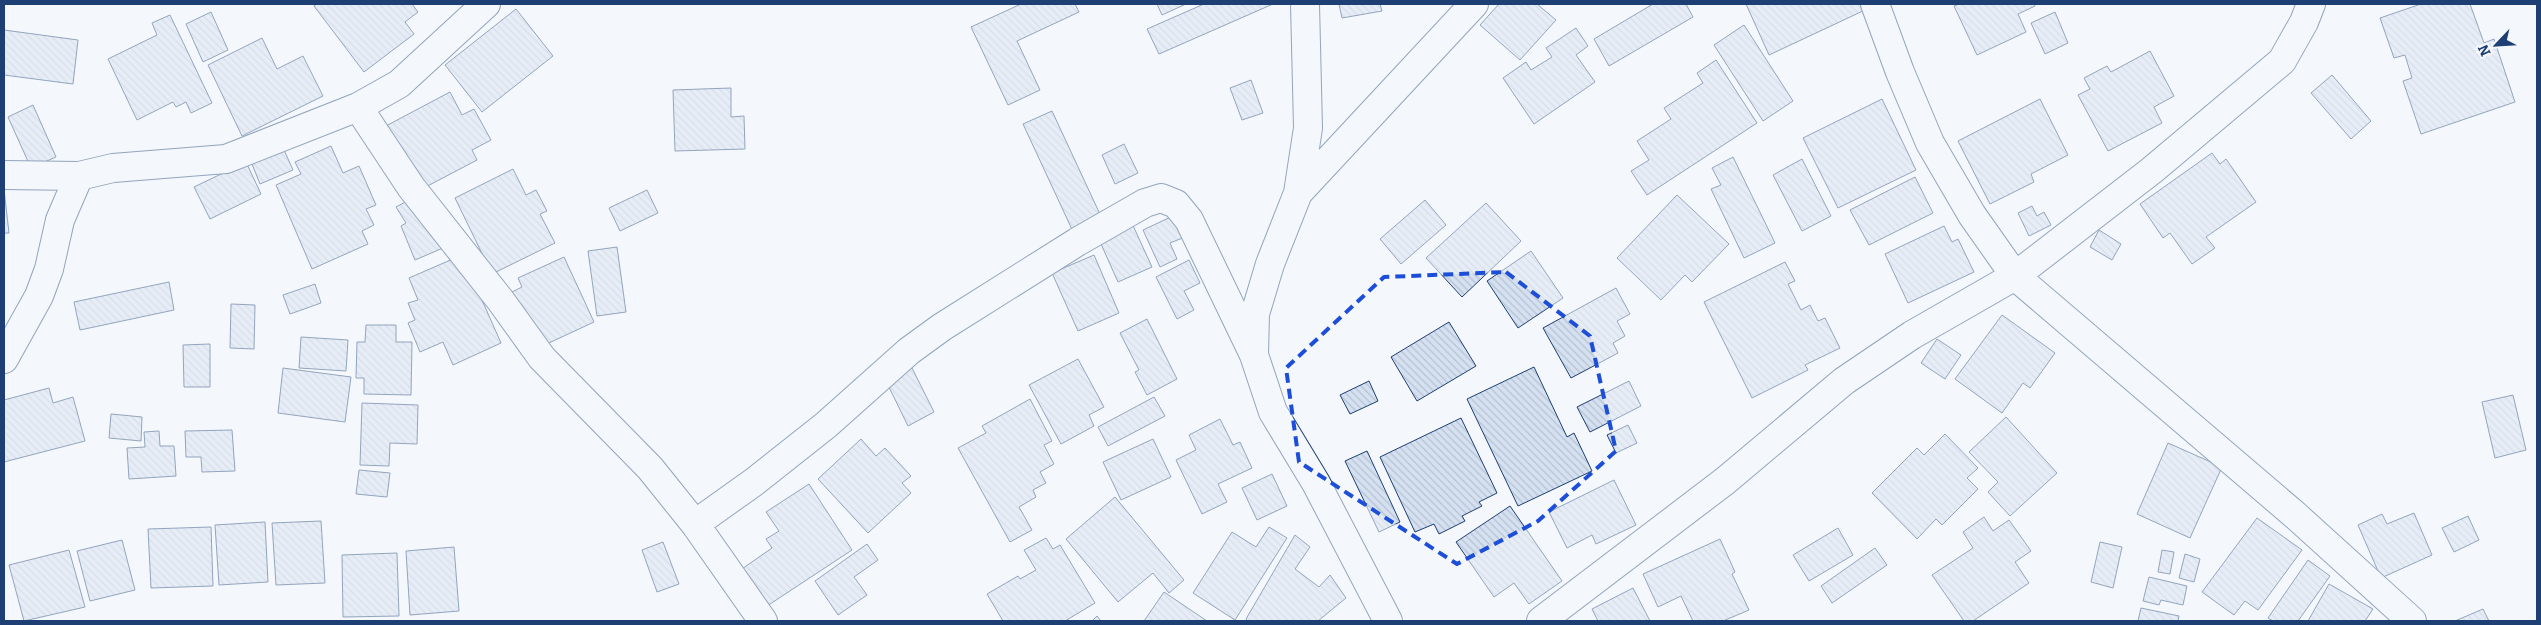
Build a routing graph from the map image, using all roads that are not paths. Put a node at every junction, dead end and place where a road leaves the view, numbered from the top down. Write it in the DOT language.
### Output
graph roads {
  1 [pos="486,4"];
  2 [pos="1305,4"];
  3 [pos="1474,4"];
  4 [pos="1875,4"];
  5 [pos="2311,4"];
  6 [pos="358,107"];
  7 [pos="4,175"];
  8 [pos="79,176"];
  9 [pos="1298,194"];
  10 [pos="2015,276"];
  11 [pos="1254,355"];
  12 [pos="4,359"];
  13 [pos="695,524"];
  14 [pos="764,621"];
  15 [pos="1388,621"];
  16 [pos="1541,621"];
  17 [pos="2412,621"];
  1 -- 6 [label="street"];
  2 -- 9 [label="street"];
  3 -- 9 [label="street"];
  4 -- 10 [label="street"];
  5 -- 10 [label="street"];
  6 -- 8 [label="street"];
  6 -- 13 [label="street"];
  7 -- 8 [label="street"];
  8 -- 12 [label="street"];
  9 -- 11 [label="street"];
  10 -- 16 [label="street"];
  10 -- 17 [label="street"];
  11 -- 13 [label="street"];
  11 -- 15 [label="street"];
  13 -- 14 [label="street"];
}
